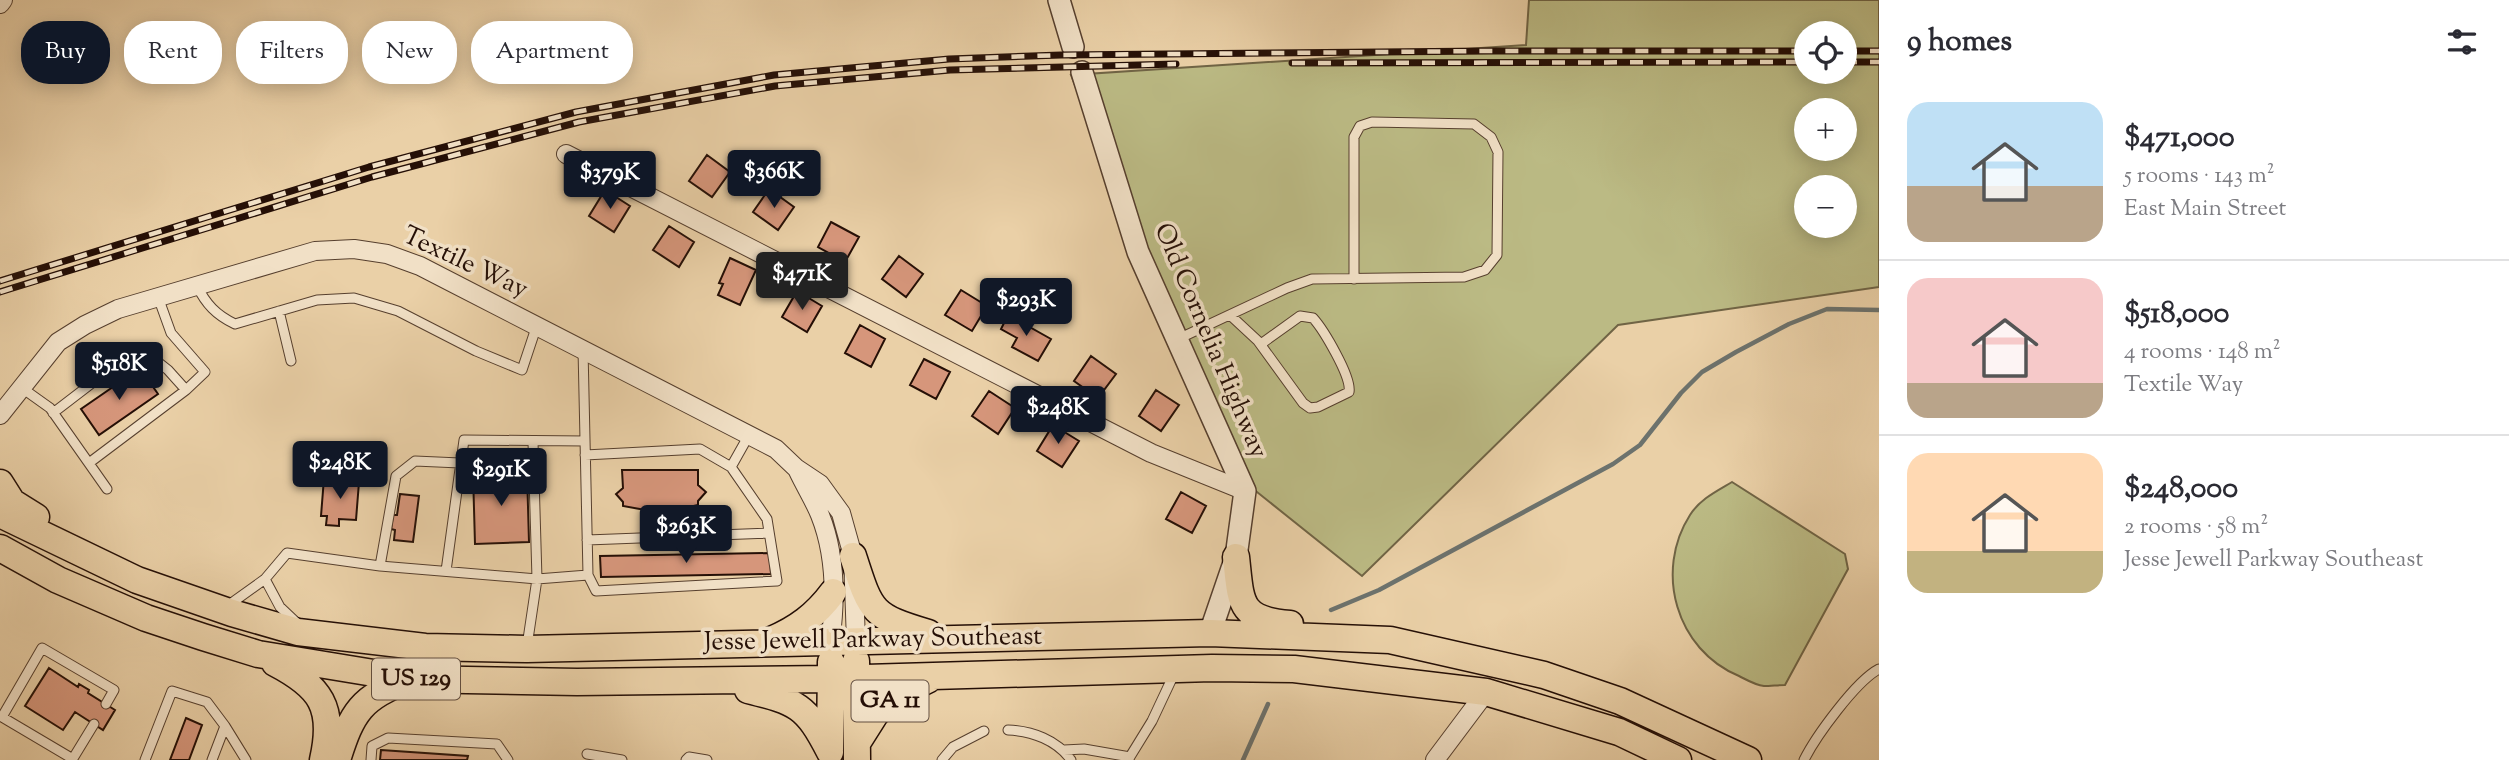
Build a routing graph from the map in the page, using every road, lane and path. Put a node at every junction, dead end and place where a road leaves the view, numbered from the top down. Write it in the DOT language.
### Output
graph roads {
  1 [pos="1059,0"];
  2 [pos="1073,47"];
  3 [pos="1082,72"];
  4 [pos="566,154"];
  5 [pos="1354,279"];
  6 [pos="197,286"];
  7 [pos="158,297"];
  8 [pos="279,311"];
  9 [pos="1230,315"];
  10 [pos="537,325"];
  11 [pos="1177,340"];
  12 [pos="1261,344"];
  13 [pos="583,349"];
  14 [pos="292,361"];
  15 [pos="22,388"];
  16 [pos="186,390"];
  17 [pos="53,413"];
  18 [pos="0,415"];
  19 [pos="749,435"];
  20 [pos="585,441"];
  21 [pos="533,442"];
  22 [pos="585,455"];
  23 [pos="89,463"];
  24 [pos="460,463"];
  25 [pos="731,467"];
  26 [pos="796,468"];
  27 [pos="0,482"];
  28 [pos="107,489"];
  29 [pos="1245,491"];
  30 [pos="0,514"];
  31 [pos="769,533"];
  32 [pos="51,538"];
  33 [pos="587,540"];
  34 [pos="0,548"];
  35 [pos="853,556"];
  36 [pos="1236,557"];
  37 [pos="380,566"];
  38 [pos="446,571"];
  39 [pos="588,575"];
  40 [pos="265,579"];
  41 [pos="537,579"];
  42 [pos="833,592"];
  43 [pos="221,610"];
  44 [pos="307,632"];
  45 [pos="1210,633"];
  46 [pos="947,638"];
  47 [pos="1341,638"];
  48 [pos="766,642"];
  49 [pos="856,642"];
  50 [pos="830,643"];
  51 [pos="527,649"];
  52 [pos="258,654"];
  53 [pos="1176,669"];
  54 [pos="1879,669"];
  55 [pos="937,675"];
  56 [pos="844,678"];
  57 [pos="410,679"];
  58 [pos="705,680"];
  59 [pos="1486,692"];
  60 [pos="106,704"];
  61 [pos="94,724"];
  62 [pos="225,726"];
  63 [pos="1008,730"];
  64 [pos="984,731"];
  65 [pos="1064,750"];
  66 [pos="857,752"];
  67 [pos="587,754"];
  68 [pos="830,756"];
  69 [pos="72,759"];
  70 [pos="1129,759"];
  71 [pos="145,760"];
  72 [pos="212,760"];
  73 [pos="246,760"];
  74 [pos="323,760"];
  75 [pos="337,760"];
  76 [pos="371,760"];
  77 [pos="508,760"];
  78 [pos="622,760"];
  79 [pos="686,760"];
  80 [pos="707,760"];
  81 [pos="942,760"];
  82 [pos="1071,760"];
  83 [pos="1435,760"];
  84 [pos="1678,760"];
  85 [pos="1748,760"];
  86 [pos="1804,760"];
  1 -- 2 [label="street"];
  3 -- 11 [label="street, Old Cornelia Highway"];
  4 -- 29 [label="street"];
  5 -- 5 [label="lane"];
  5 -- 9 [label="lane"];
  6 -- 7 [label="street, Textile Way"];
  6 -- 8 [label="lane"];
  6 -- 10 [label="street, Textile Way"];
  7 -- 15 [label="street, Textile Way"];
  7 -- 16 [label="lane"];
  8 -- 10 [label="lane"];
  8 -- 14 [label="lane"];
  9 -- 11 [label="lane"];
  9 -- 12 [label="lane"];
  10 -- 13 [label="street, Textile Way"];
  11 -- 29 [label="street, Old Cornelia Highway"];
  12 -- 12 [label="lane"];
  13 -- 19 [label="street, Textile Way"];
  13 -- 20 [label="lane"];
  15 -- 17 [label="lane"];
  15 -- 18 [label="street, Textile Way"];
  16 -- 17 [label="lane"];
  16 -- 23 [label="lane"];
  17 -- 23 [label="lane"];
  19 -- 25 [label="lane"];
  19 -- 26 [label="street, Textile Way"];
  20 -- 21 [label="lane"];
  20 -- 22 [label="lane"];
  21 -- 24 [label="lane"];
  21 -- 41 [label="lane"];
  22 -- 25 [label="lane"];
  22 -- 33 [label="lane"];
  23 -- 28 [label="lane"];
  24 -- 37 [label="lane"];
  24 -- 38 [label="lane"];
  25 -- 31 [label="lane"];
  26 -- 35 [label="street, Textile Way"];
  26 -- 42 [label="street, Textile Way"];
  27 -- 32 [label="main road"];
  29 -- 36 [label="street, Old Cornelia Highway"];
  30 -- 32 [label="main road, Jesse Jewell Parkway Southeast / US 129"];
  31 -- 33 [label="lane"];
  31 -- 39 [label="lane"];
  32 -- 43 [label="main road, Jesse Jewell Parkway Southeast / US 129"];
  33 -- 39 [label="lane"];
  34 -- 52 [label="main road, Jesse Jewell Parkway Southeast / US 129"];
  35 -- 46 [label="main road"];
  35 -- 49 [label="street, Textile Way"];
  36 -- 45 [label="street, Old Cornelia Highway"];
  36 -- 47 [label="main road"];
  37 -- 38 [label="lane"];
  37 -- 40 [label="lane"];
  38 -- 41 [label="lane"];
  39 -- 41 [label="lane"];
  40 -- 43 [label="lane"];
  40 -- 44 [label="lane"];
  41 -- 51 [label="lane"];
  42 -- 48 [label="main road"];
  42 -- 50 [label="street, Textile Way"];
  43 -- 44 [label="main road, Jesse Jewell Parkway Southeast / US 129"];
  44 -- 51 [label="main road, Jesse Jewell Parkway Southeast / US 129"];
  45 -- 46 [label="main road, Jesse Jewell Parkway Southeast"];
  45 -- 47 [label="main road, Jesse Jewell Parkway Southeast"];
  46 -- 49 [label="main road, Jesse Jewell Parkway Southeast"];
  47 -- 85 [label="main road, Jesse Jewell Parkway Southeast"];
  48 -- 50 [label="main road, Jesse Jewell Parkway Southeast / US 129"];
  48 -- 51 [label="main road, Jesse Jewell Parkway Southeast / US 129"];
  49 -- 50 [label="main road, Jesse Jewell Parkway Southeast / US 129"];
  49 -- 56 [label="main road"];
  50 -- 56 [label="main road, GA 11"];
  52 -- 57 [label="main road, Jesse Jewell Parkway Southeast / US 129"];
  52 -- 74 [label="main road"];
  53 -- 55 [label="main road, Jesse Jewell Parkway Southeast"];
  53 -- 59 [label="main road, Jesse Jewell Parkway Southeast"];
  53 -- 70 [label="lane"];
  54 -- 86 [label="lane"];
  55 -- 56 [label="main road, Jesse Jewell Parkway Southeast"];
  55 -- 66 [label="main road, GA 11"];
  56 -- 58 [label="main road, Jesse Jewell Parkway Southeast / US 129"];
  56 -- 66 [label="main road"];
  56 -- 68 [label="main road, GA 11"];
  57 -- 58 [label="main road, Jesse Jewell Parkway Southeast / US 129"];
  57 -- 75 [label="main road"];
  58 -- 68 [label="main road, US 129"];
  59 -- 83 [label="street"];
  59 -- 84 [label="main road, Jesse Jewell Parkway Southeast"];
  60 -- 69 [label="lane"];
  61 -- 69 [label="lane"];
  62 -- 71 [label="lane"];
  62 -- 72 [label="lane"];
  62 -- 73 [label="lane"];
  63 -- 65 [label="lane"];
  64 -- 81 [label="lane"];
  65 -- 70 [label="lane"];
  65 -- 82 [label="lane"];
  67 -- 78 [label="lane"];
  76 -- 77 [label="lane"];
  79 -- 80 [label="lane"];
}
